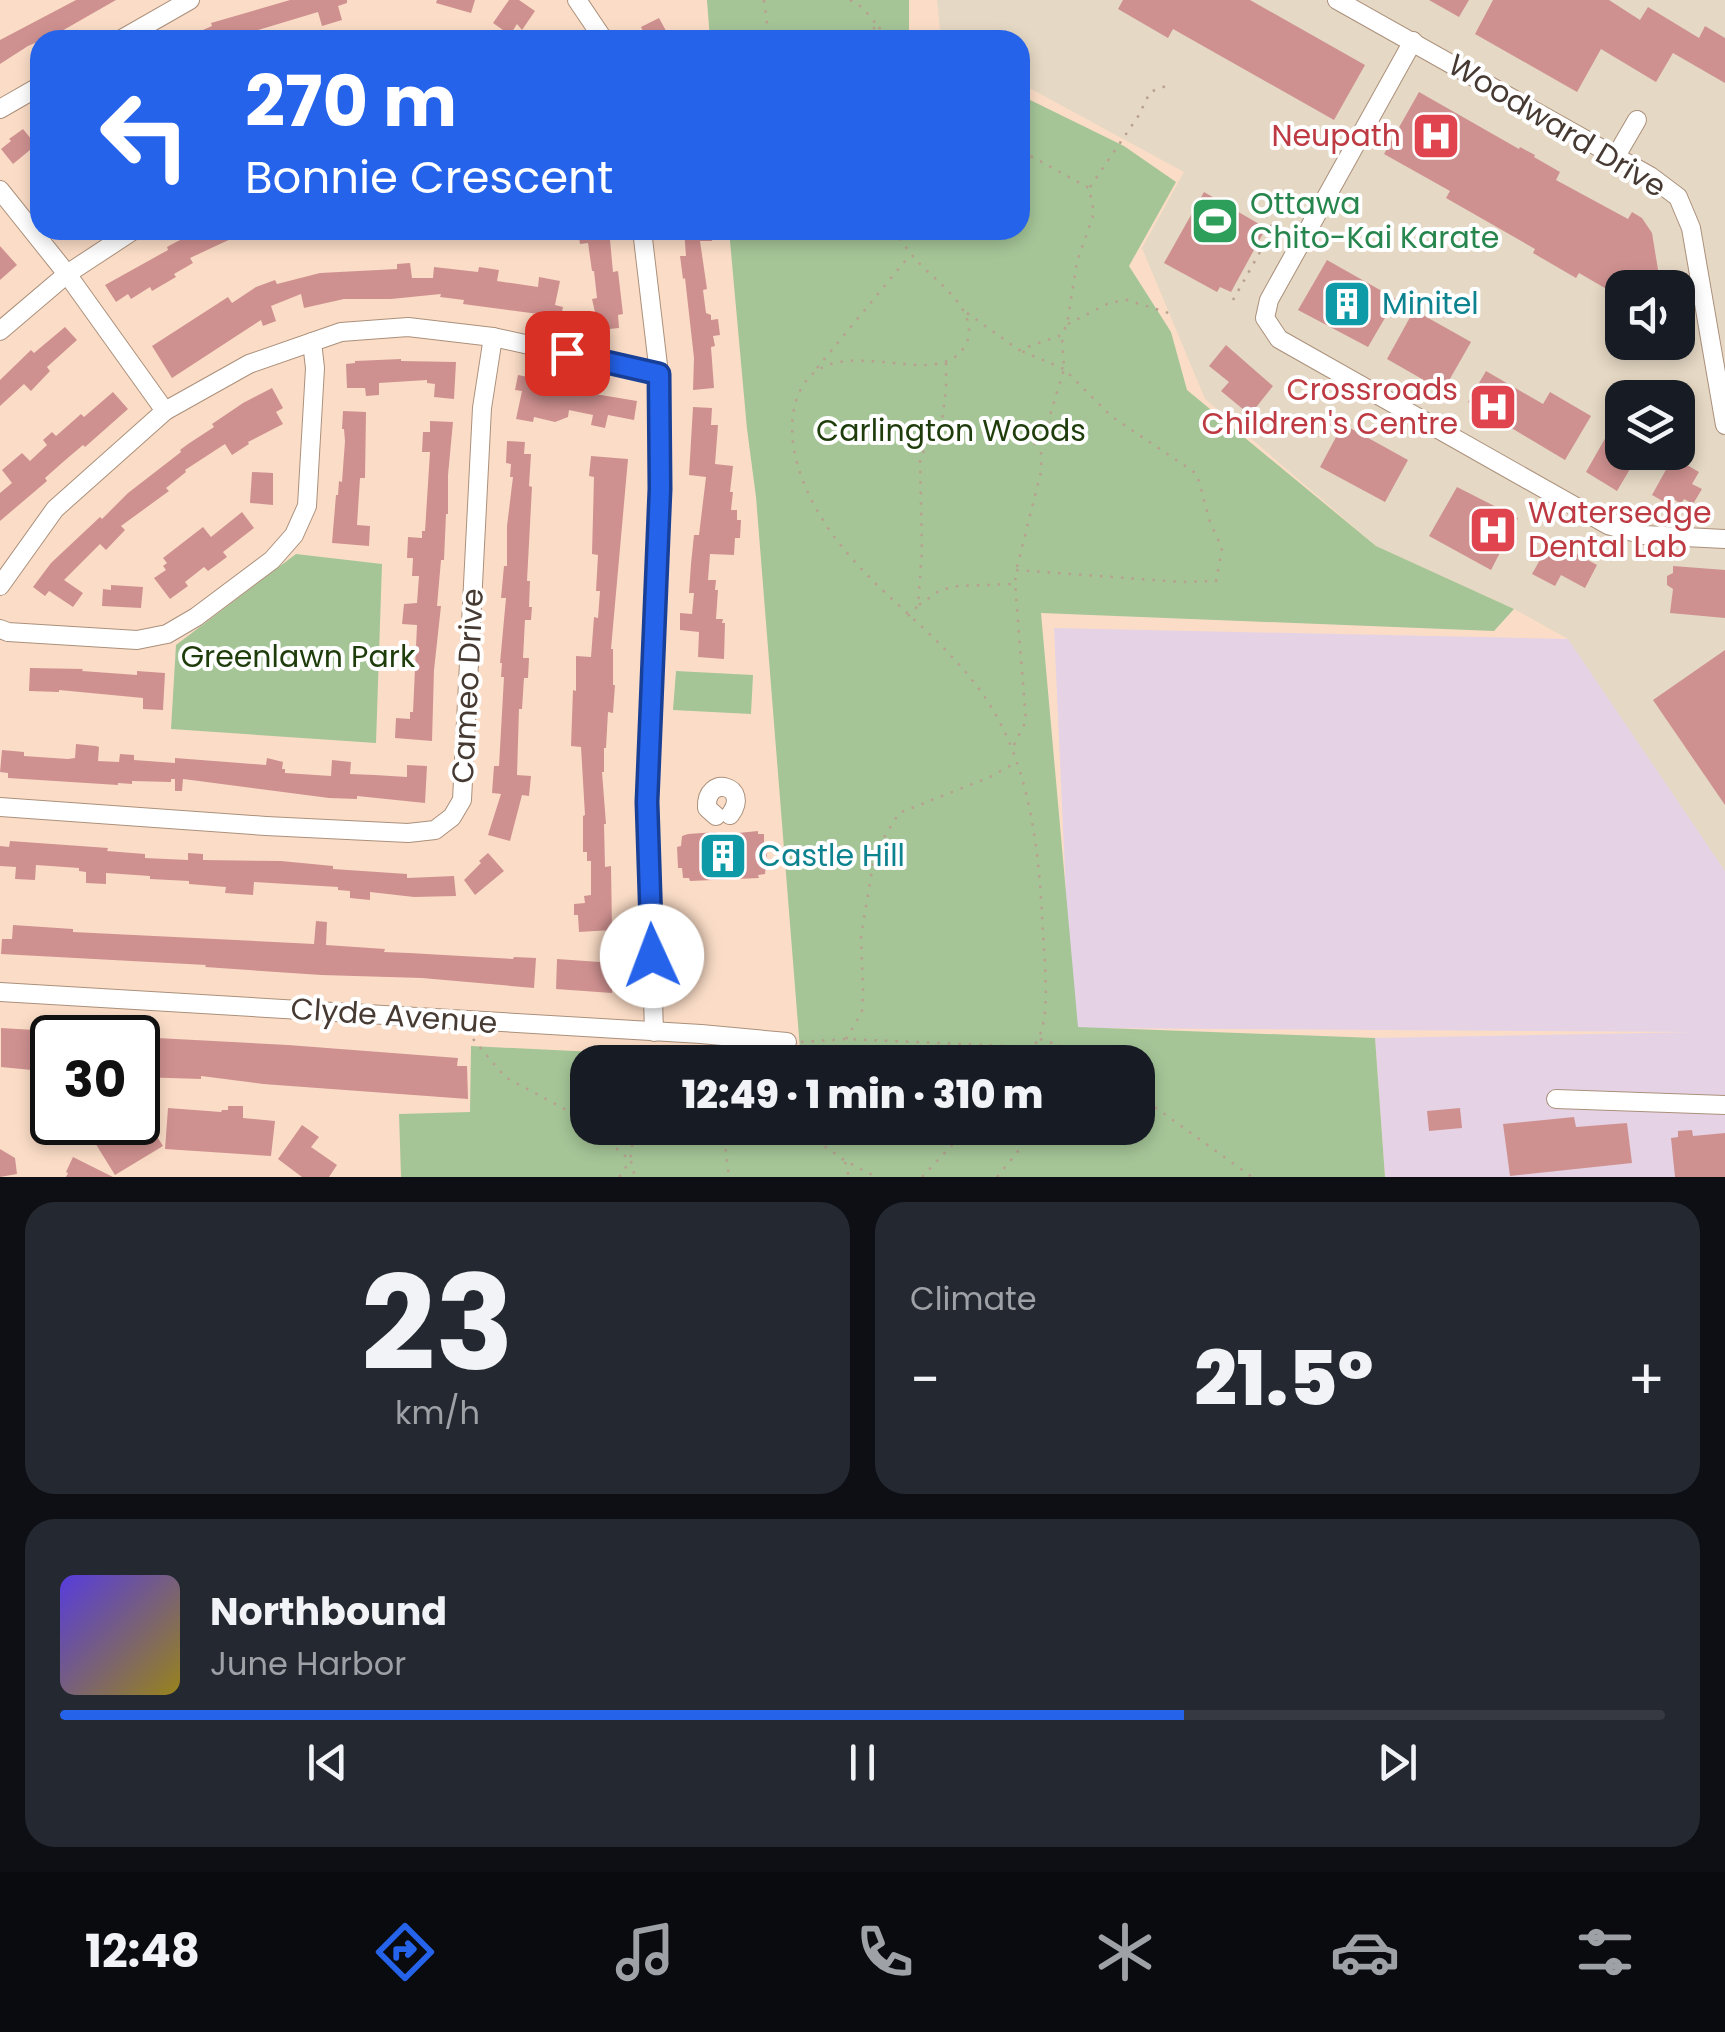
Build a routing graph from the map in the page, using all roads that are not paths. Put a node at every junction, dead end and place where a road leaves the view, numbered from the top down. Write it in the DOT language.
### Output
graph roads {
  1 [pos="190,0"];
  2 [pos="577,0"];
  3 [pos="1337,0"];
  4 [pos="138,30"];
  5 [pos="597,30"];
  6 [pos="1413,41"];
  7 [pos="30,92"];
  8 [pos="0,109"];
  9 [pos="1636,120"];
  10 [pos="1616,156"];
  11 [pos="0,190"];
  12 [pos="30,228"];
  13 [pos="40,240"];
  14 [pos="119,240"];
  15 [pos="643,240"];
  16 [pos="67,274"];
  17 [pos="0,332"];
  18 [pos="493,337"];
  19 [pos="312,342"];
  20 [pos="659,374"];
  21 [pos="166,412"];
  22 [pos="1725,425"];
  23 [pos="1725,539"];
  24 [pos="0,586"];
  25 [pos="0,629"];
  26 [pos="0,808"];
  27 [pos="0,992"];
  28 [pos="654,1032"];
  29 [pos="787,1042"];
  30 [pos="1556,1099"];
  31 [pos="1725,1105"];
  1 -- 4 [label="street"];
  2 -- 5 [label="street"];
  3 -- 6 [label="street, Woodward Drive"];
  6 -- 10 [label="street, Woodward Drive"];
  6 -- 23 [label="street"];
  7 -- 8 [label="street"];
  9 -- 10 [label="street"];
  10 -- 22 [label="street, Woodward Drive"];
  11 -- 12 [label="street"];
  13 -- 16 [label="street"];
  14 -- 16 [label="street"];
  15 -- 20 [label="street"];
  16 -- 17 [label="street"];
  16 -- 21 [label="street"];
  18 -- 19 [label="street"];
  18 -- 20 [label="street"];
  18 -- 26 [label="street, Cameo Drive"];
  19 -- 21 [label="street"];
  19 -- 25 [label="street"];
  20 -- 28 [label="street"];
  21 -- 24 [label="street"];
  27 -- 28 [label="street, Clyde Avenue"];
  28 -- 29 [label="street, Clyde Avenue"];
  30 -- 31 [label="street"];
}
